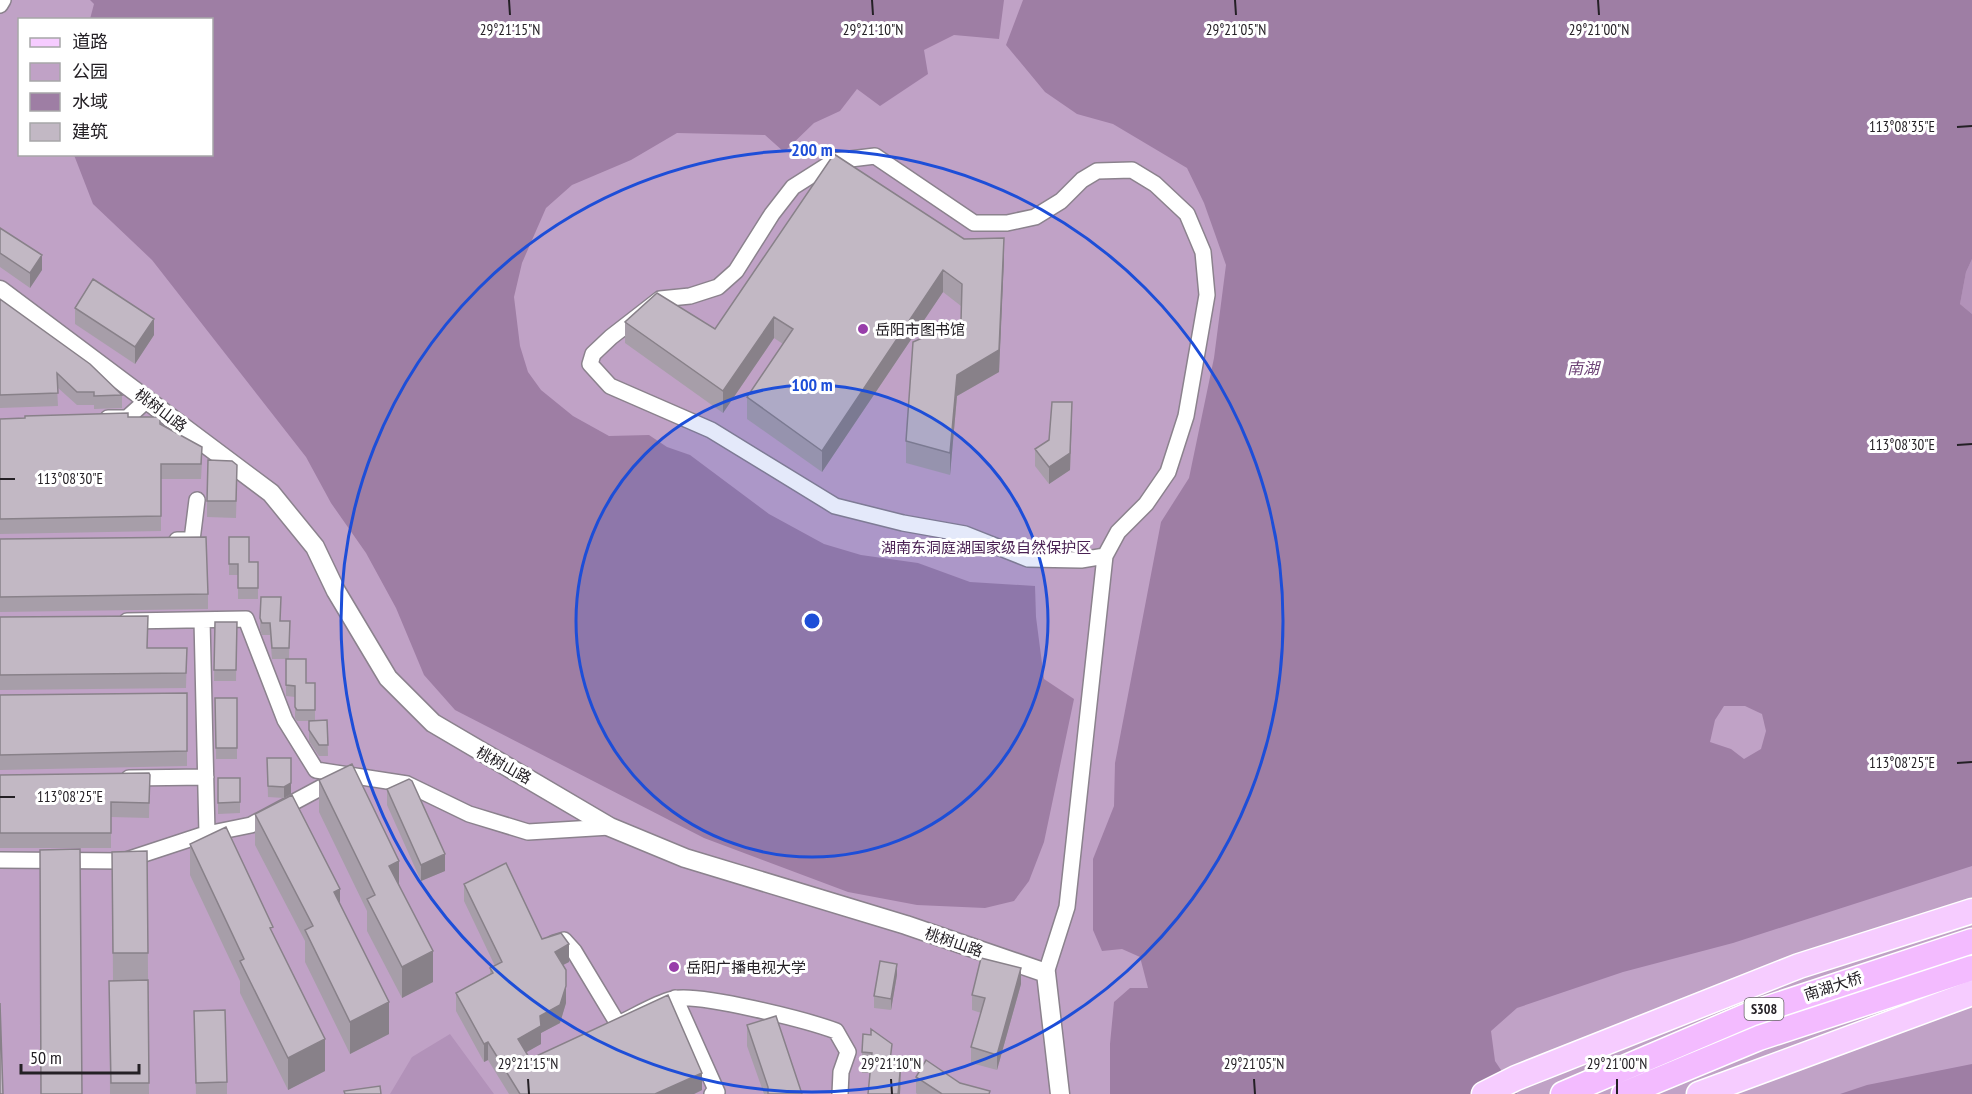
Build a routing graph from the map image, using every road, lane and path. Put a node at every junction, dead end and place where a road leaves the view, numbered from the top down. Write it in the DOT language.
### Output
graph roads {
  1 [pos="3,0"];
  2 [pos="0,6"];
  3 [pos="0,290"];
  4 [pos="147,400"];
  5 [pos="92,419"];
  6 [pos="197,500"];
  7 [pos="158,540"];
  8 [pos="1105,556"];
  9 [pos="202,620"];
  10 [pos="107,621"];
  11 [pos="345,774"];
  12 [pos="206,777"];
  13 [pos="114,778"];
  14 [pos="610,827"];
  15 [pos="207,834"];
  16 [pos="0,860"];
  17 [pos="1972,911"];
  18 [pos="1972,941"];
  19 [pos="549,945"];
  20 [pos="1972,968"];
  21 [pos="1046,973"];
  22 [pos="1972,993"];
  23 [pos="675,998"];
  24 [pos="712,1094"];
  25 [pos="840,1094"];
  26 [pos="1060,1094"];
  27 [pos="1484,1094"];
  28 [pos="1563,1094"];
  29 [pos="1624,1094"];
  30 [pos="1699,1094"];
  1 -- 2 [label="street"];
  3 -- 4 [label="street, 桃树山路"];
  4 -- 5 [label="street"];
  4 -- 14 [label="street, 桃树山路"];
  6 -- 7 [label="street"];
  8 -- 8 [label="street"];
  8 -- 21 [label="street"];
  9 -- 10 [label="street"];
  9 -- 11 [label="street"];
  9 -- 12 [label="street"];
  11 -- 14 [label="street"];
  11 -- 15 [label="street"];
  12 -- 13 [label="street"];
  12 -- 15 [label="street"];
  14 -- 21 [label="street, 桃树山路"];
  15 -- 16 [label="street"];
  17 -- 27 [label="main road"];
  18 -- 28 [label="highway, 南湖大桥 / S308"];
  19 -- 23 [label="street"];
  20 -- 29 [label="highway, 南湖大桥 / S308"];
  21 -- 26 [label="street"];
  22 -- 30 [label="main road"];
  23 -- 24 [label="street"];
  23 -- 25 [label="street"];
}
